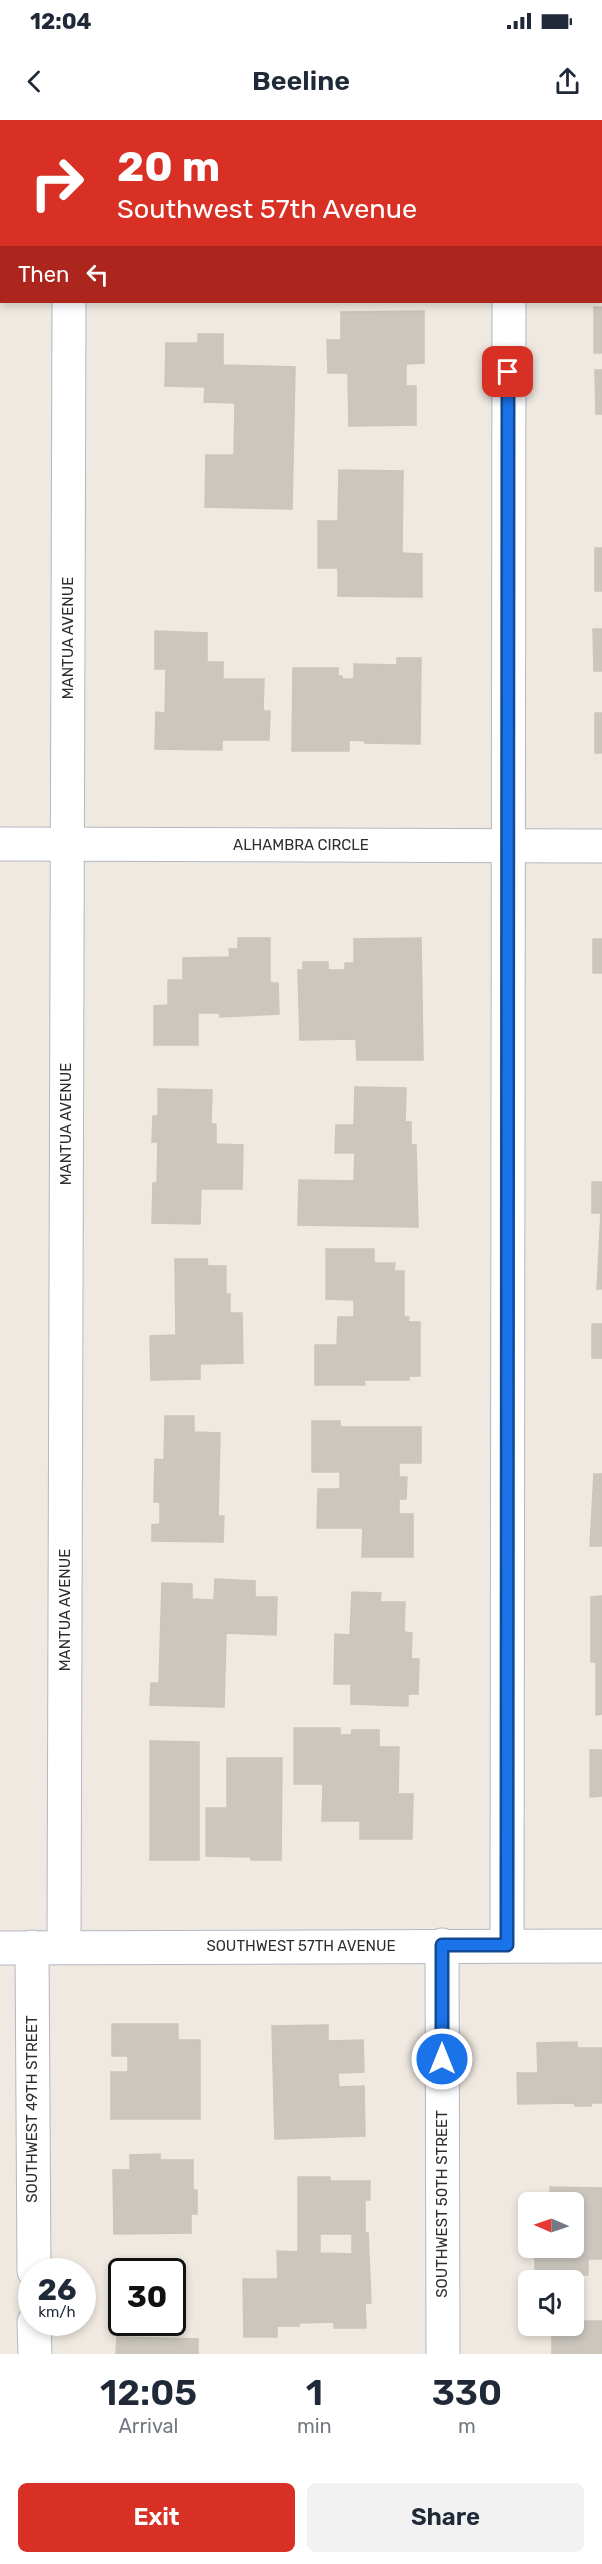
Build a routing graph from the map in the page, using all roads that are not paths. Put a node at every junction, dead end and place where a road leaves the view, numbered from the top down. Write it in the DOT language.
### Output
graph roads {
  1 [pos="69,303"];
  2 [pos="509,303"];
  3 [pos="0,844"];
  4 [pos="68,845"];
  5 [pos="507,845"];
  6 [pos="602,846"];
  7 [pos="442,1945"];
  8 [pos="507,1945"];
  9 [pos="602,1946"];
  10 [pos="32,1947"];
  11 [pos="64,1947"];
  12 [pos="0,1948"];
  13 [pos="34,2258"];
  14 [pos="34,2336"];
  15 [pos="34,2354"];
  16 [pos="443,2354"];
  1 -- 4 [label="street, MANTUA AVENUE"];
  2 -- 5 [label="street"];
  3 -- 4 [label="street, ALHAMBRA CIRCLE"];
  4 -- 5 [label="street, ALHAMBRA CIRCLE"];
  4 -- 11 [label="street, MANTUA AVENUE"];
  5 -- 6 [label="street, ALHAMBRA CIRCLE"];
  5 -- 8 [label="street"];
  7 -- 8 [label="street, SOUTHWEST 57TH AVENUE"];
  7 -- 11 [label="street, SOUTHWEST 57TH AVENUE"];
  7 -- 16 [label="street, SOUTHWEST 50TH STREET"];
  8 -- 9 [label="street, SOUTHWEST 57TH AVENUE"];
  10 -- 11 [label="street, SOUTHWEST 57TH AVENUE"];
  10 -- 12 [label="street, SOUTHWEST 57TH AVENUE"];
  10 -- 13 [label="street, SOUTHWEST 49TH STREET"];
  14 -- 15 [label="street"];
}
